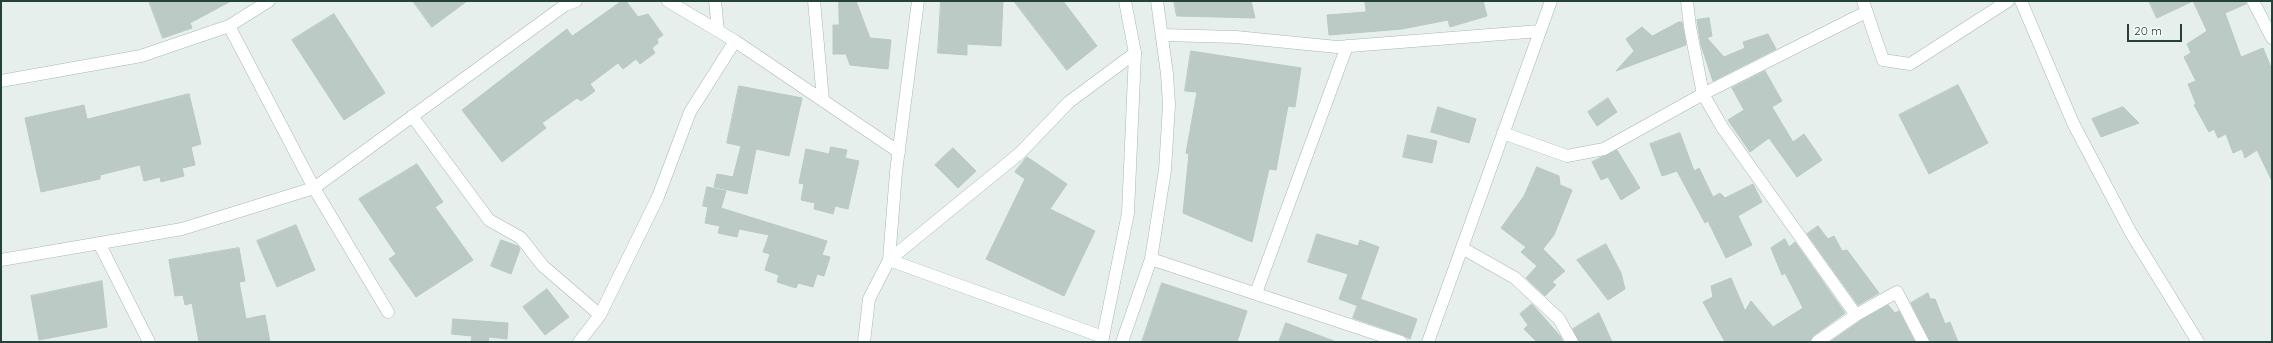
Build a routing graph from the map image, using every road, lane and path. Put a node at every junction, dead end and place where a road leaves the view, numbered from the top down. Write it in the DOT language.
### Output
graph roads {
  1 [pos="269,1"];
  2 [pos="576,1"];
  3 [pos="668,1"];
  4 [pos="715,1"];
  5 [pos="814,1"];
  6 [pos="918,1"];
  7 [pos="1125,1"];
  8 [pos="1157,1"];
  9 [pos="1551,1"];
  10 [pos="1687,1"];
  11 [pos="2008,1"];
  12 [pos="2021,1"];
  13 [pos="2254,1"];
  14 [pos="1864,7"];
  15 [pos="229,26"];
  16 [pos="718,31"];
  17 [pos="1540,31"];
  18 [pos="1163,34"];
  19 [pos="2272,38"];
  20 [pos="735,41"];
  21 [pos="1347,46"];
  22 [pos="1135,53"];
  23 [pos="1,81"];
  24 [pos="1703,94"];
  25 [pos="823,100"];
  26 [pos="412,116"];
  27 [pos="1503,133"];
  28 [pos="899,152"];
  29 [pos="314,188"];
  30 [pos="99,243"];
  31 [pos="1462,248"];
  32 [pos="1151,259"];
  33 [pos="1,260"];
  34 [pos="889,260"];
  35 [pos="1256,293"];
  36 [pos="388,312"];
  37 [pos="600,315"];
  38 [pos="1856,315"];
  39 [pos="1103,340"];
  40 [pos="149,342"];
  41 [pos="580,342"];
  42 [pos="864,342"];
  43 [pos="1122,342"];
  44 [pos="1401,342"];
  45 [pos="1428,342"];
  46 [pos="1572,342"];
  47 [pos="1817,342"];
  48 [pos="1923,342"];
  49 [pos="2198,342"];
  1 -- 15 [label="street"];
  2 -- 26 [label="street"];
  3 -- 16 [label="street"];
  4 -- 16 [label="street"];
  5 -- 25 [label="street"];
  6 -- 28 [label="street"];
  7 -- 22 [label="street"];
  8 -- 18 [label="street"];
  9 -- 17 [label="street"];
  10 -- 24 [label="street"];
  11 -- 14 [label="street"];
  12 -- 49 [label="street"];
  13 -- 19 [label="street"];
  14 -- 24 [label="street"];
  15 -- 23 [label="street"];
  15 -- 29 [label="street"];
  16 -- 20 [label="street"];
  17 -- 21 [label="street"];
  17 -- 27 [label="street"];
  18 -- 21 [label="street"];
  18 -- 32 [label="street"];
  20 -- 25 [label="street"];
  20 -- 37 [label="street"];
  21 -- 35 [label="street"];
  22 -- 34 [label="street"];
  22 -- 39 [label="street"];
  24 -- 27 [label="street"];
  24 -- 38 [label="street"];
  25 -- 28 [label="street"];
  26 -- 29 [label="street"];
  26 -- 37 [label="street"];
  27 -- 31 [label="street"];
  28 -- 34 [label="street"];
  29 -- 30 [label="street"];
  29 -- 36 [label="street"];
  30 -- 33 [label="street"];
  30 -- 40 [label="street"];
  31 -- 45 [label="street"];
  31 -- 46 [label="street"];
  32 -- 35 [label="street"];
  32 -- 43 [label="street"];
  34 -- 39 [label="street"];
  34 -- 42 [label="street"];
  35 -- 44 [label="street"];
  37 -- 41 [label="street"];
  38 -- 47 [label="street"];
  38 -- 48 [label="street"];
}
